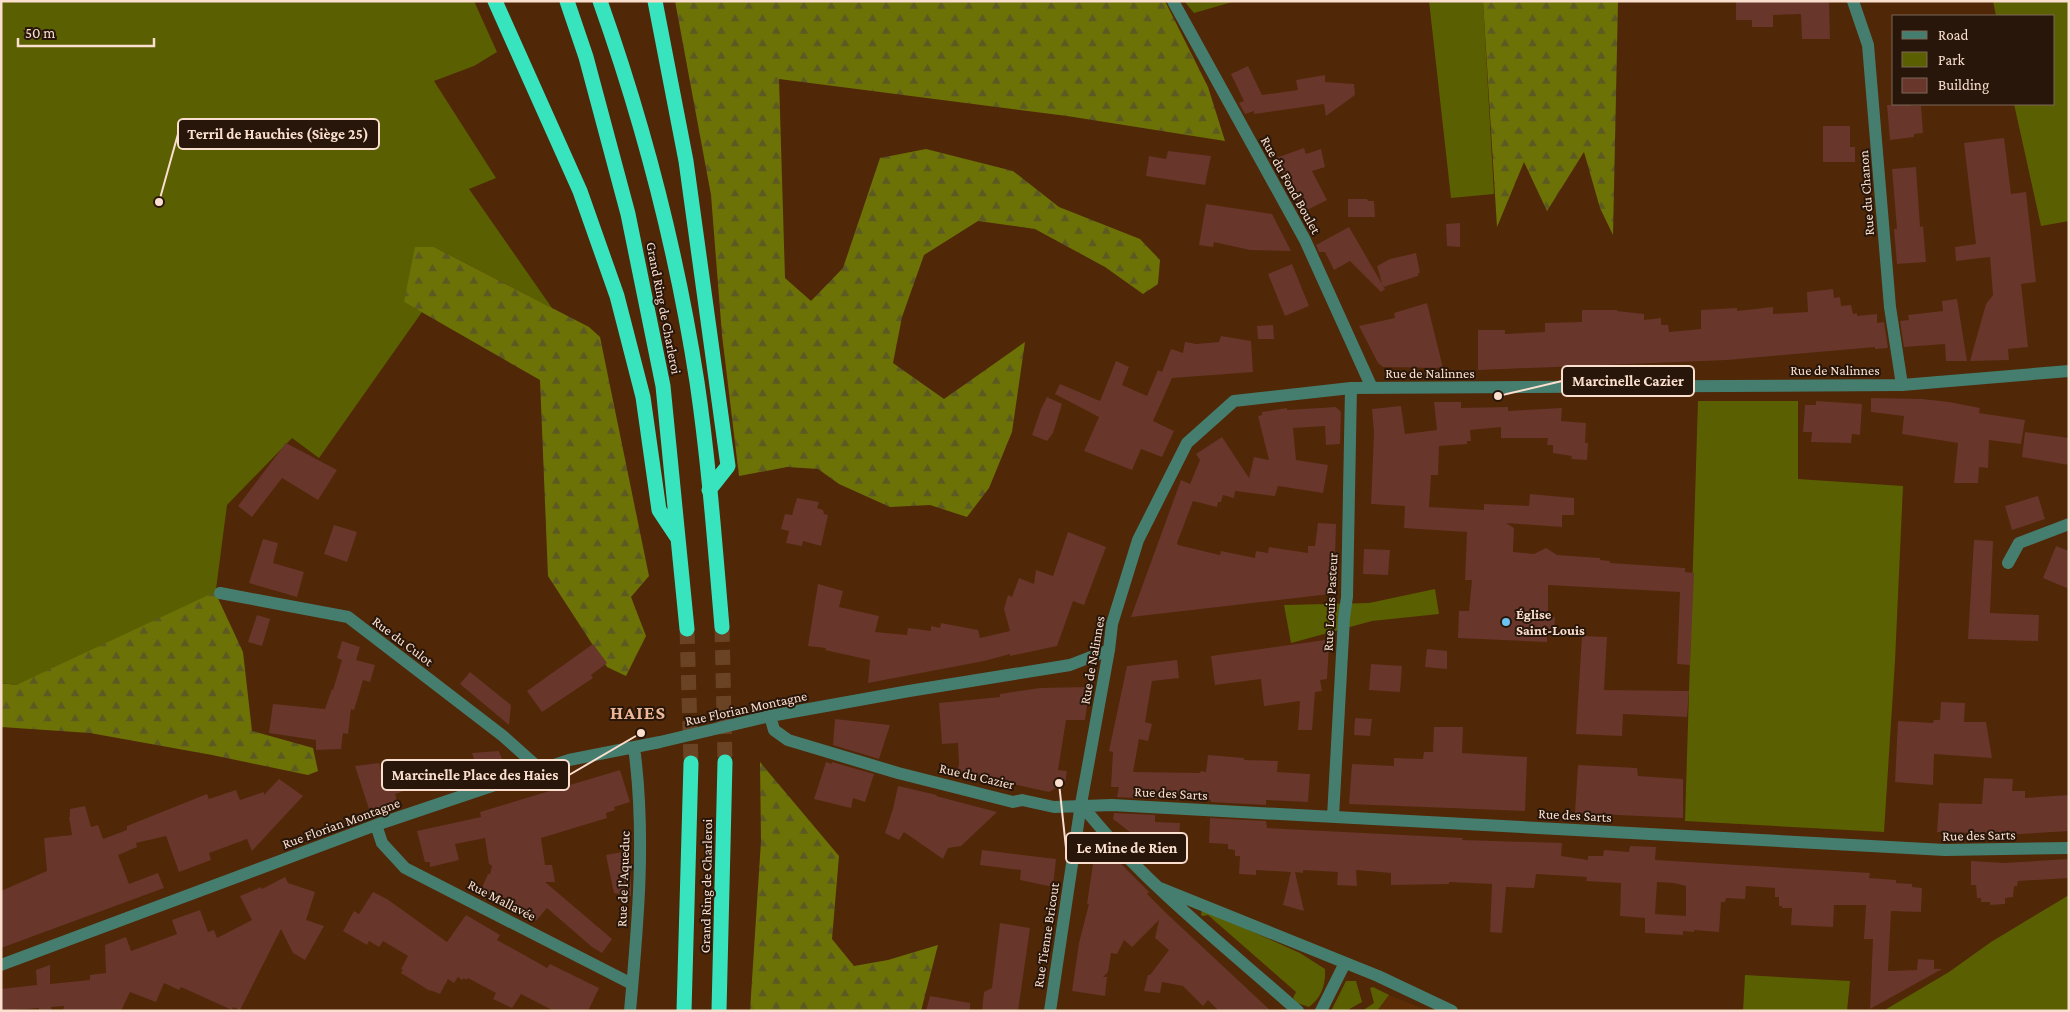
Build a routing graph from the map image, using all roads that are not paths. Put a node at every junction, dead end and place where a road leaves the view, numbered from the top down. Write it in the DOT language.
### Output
graph roads {
  1 [pos="495,1"];
  2 [pos="567,1"];
  3 [pos="600,1"];
  4 [pos="655,1"];
  5 [pos="1173,1"];
  6 [pos="1853,1"];
  7 [pos="2069,371"];
  8 [pos="1902,385"];
  9 [pos="1351,388"];
  10 [pos="1372,388"];
  11 [pos="709,490"];
  12 [pos="2069,524"];
  13 [pos="679,541"];
  14 [pos="2008,563"];
  15 [pos="220,593"];
  16 [pos="722,627"];
  17 [pos="688,629"];
  18 [pos="1110,650"];
  19 [pos="770,716"];
  20 [pos="634,747"];
  21 [pos="725,762"];
  22 [pos="691,763"];
  23 [pos="540,770"];
  24 [pos="1080,804"];
  25 [pos="1333,817"];
  26 [pos="376,825"];
  27 [pos="2069,848"];
  28 [pos="1160,888"];
  29 [pos="1345,963"];
  30 [pos="1,964"];
  31 [pos="632,984"];
  32 [pos="630,1011"];
  33 [pos="684,1011"];
  34 [pos="719,1011"];
  35 [pos="1050,1011"];
  36 [pos="1298,1011"];
  37 [pos="1321,1011"];
  38 [pos="1452,1011"];
  1 -- 13 [label="highway"];
  2 -- 13 [label="highway, Grand Ring de Charleroi"];
  3 -- 11 [label="highway, Grand Ring de Charleroi"];
  4 -- 11 [label="highway"];
  5 -- 10 [label="street, Rue du Fond Boulet"];
  6 -- 8 [label="street, Rue du Chanon"];
  7 -- 8 [label="street, Rue de Nalinnes"];
  8 -- 10 [label="street, Rue de Nalinnes"];
  9 -- 10 [label="street, Rue de Nalinnes"];
  9 -- 18 [label="street, Rue de Nalinnes"];
  9 -- 25 [label="street, Rue Louis Pasteur"];
  11 -- 16 [label="highway, Grand Ring de Charleroi"];
  12 -- 14 [label="street"];
  13 -- 17 [label="highway, Grand Ring de Charleroi"];
  15 -- 23 [label="street, Rue du Culot"];
  18 -- 19 [label="street, Rue Florian Montagne"];
  18 -- 24 [label="street, Rue de Nalinnes"];
  19 -- 20 [label="street, Rue Florian Montagne"];
  19 -- 24 [label="street, Rue du Cazier"];
  20 -- 23 [label="street, Rue Florian Montagne"];
  20 -- 31 [label="street, Rue de l'Aqueduc"];
  21 -- 34 [label="highway, Grand Ring de Charleroi"];
  22 -- 33 [label="highway, Grand Ring de Charleroi"];
  23 -- 26 [label="street, Rue Florian Montagne"];
  24 -- 25 [label="street, Rue des Sarts"];
  24 -- 28 [label="street"];
  24 -- 35 [label="street, Rue Tienne Bricout"];
  25 -- 27 [label="street, Rue des Sarts"];
  26 -- 30 [label="street, Rue Florian Montagne"];
  26 -- 31 [label="street, Rue Mallavée"];
  28 -- 29 [label="street"];
  28 -- 36 [label="street"];
  29 -- 37 [label="street"];
  29 -- 38 [label="street"];
  31 -- 32 [label="street, Rue de l'Aqueduc"];
}
